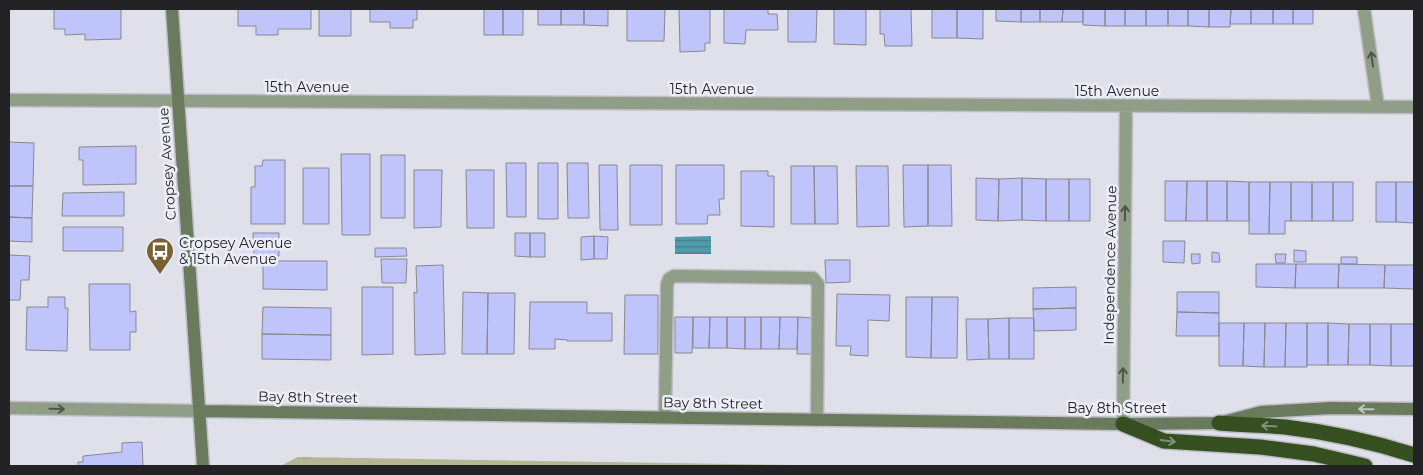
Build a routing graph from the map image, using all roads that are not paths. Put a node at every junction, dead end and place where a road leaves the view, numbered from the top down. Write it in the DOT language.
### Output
graph roads {
  1 [pos="172,9"];
  2 [pos="1364,9"];
  3 [pos="9,100"];
  4 [pos="178,101"];
  5 [pos="1126,106"];
  6 [pos="1378,107"];
  7 [pos="1414,107"];
  8 [pos="9,408"];
  9 [pos="1414,409"];
  10 [pos="200,411"];
  11 [pos="665,417"];
  12 [pos="817,420"];
  13 [pos="1123,424"];
  14 [pos="1219,424"];
  15 [pos="1414,455"];
  16 [pos="203,466"];
  17 [pos="1365,466"];
  1 -- 4 [label="main road, Cropsey Avenue"];
  6 -- 2 [label="street, one-way"];
  3 -- 4 [label="street, 15th Avenue"];
  4 -- 5 [label="street, 15th Avenue"];
  4 -- 10 [label="main road, Cropsey Avenue"];
  5 -- 6 [label="street, 15th Avenue"];
  13 -- 5 [label="street, Independence Avenue, one-way"];
  6 -- 7 [label="street, 15th Avenue"];
  8 -- 10 [label="street, Bay 8th Street, one-way"];
  9 -- 14 [label="main road, Bay 8th Street, one-way"];
  10 -- 11 [label="main road, Bay 8th Street"];
  10 -- 16 [label="main road, Cropsey Avenue"];
  11 -- 12 [label="main road, Bay 8th Street"];
  11 -- 12 [label="street"];
  12 -- 13 [label="main road, Bay 8th Street"];
  13 -- 14 [label="main road, Bay 8th Street"];
  13 -- 17 [label="highway, one-way"];
  15 -- 14 [label="highway, one-way"];
}
